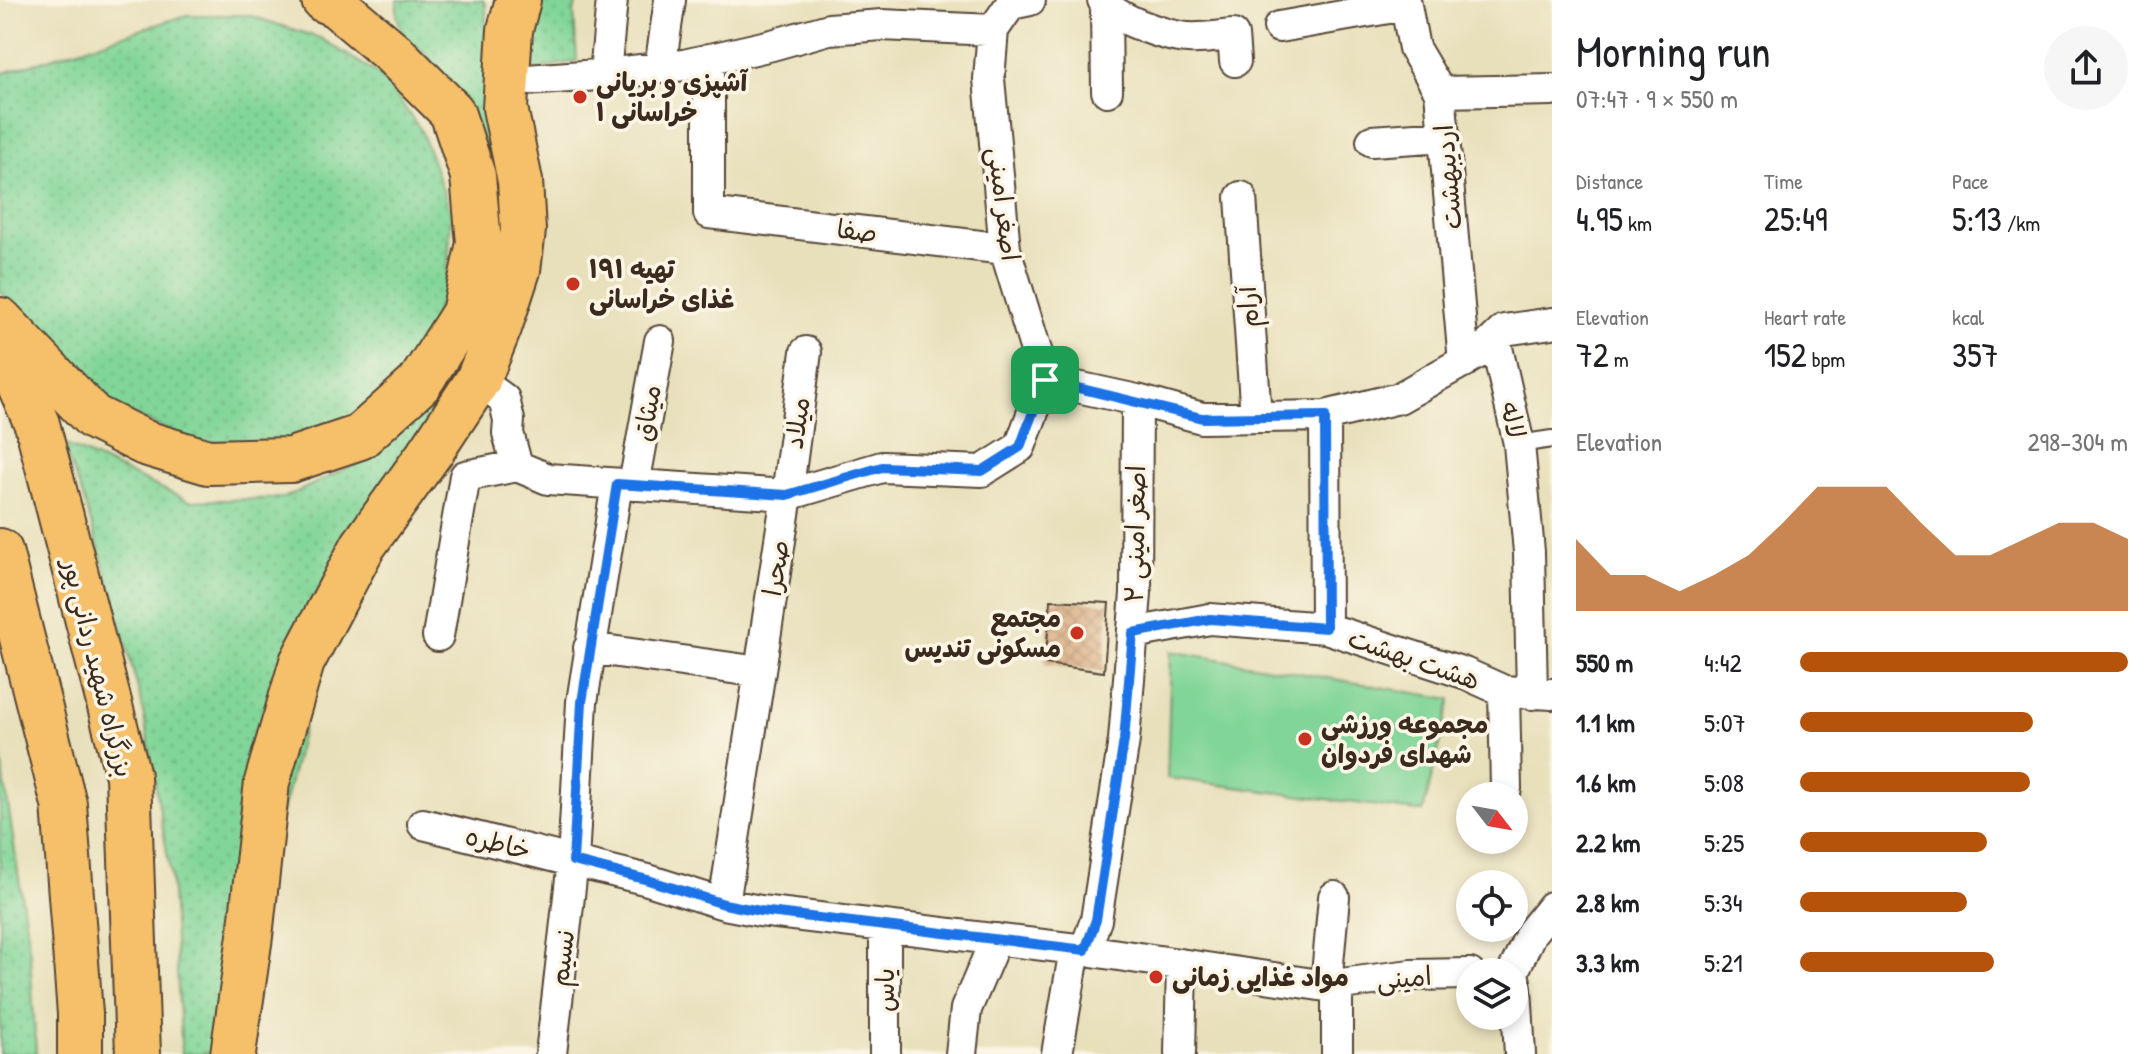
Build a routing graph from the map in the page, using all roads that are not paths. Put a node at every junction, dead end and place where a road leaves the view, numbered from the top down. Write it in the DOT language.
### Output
graph roads {
  1 [pos="324,0"];
  2 [pos="383,0"];
  3 [pos="612,0"];
  4 [pos="670,0"];
  5 [pos="1030,0"];
  6 [pos="1406,3"];
  7 [pos="1104,4"];
  8 [pos="510,10"];
  9 [pos="1279,27"];
  10 [pos="993,30"];
  11 [pos="1234,48"];
  12 [pos="394,54"];
  13 [pos="709,59"];
  14 [pos="660,68"];
  15 [pos="605,74"];
  16 [pos="526,80"];
  17 [pos="1552,90"];
  18 [pos="1107,91"];
  19 [pos="1440,92"];
  20 [pos="1445,136"];
  21 [pos="1372,141"];
  22 [pos="1241,197"];
  23 [pos="1005,249"];
  24 [pos="0,320"];
  25 [pos="1552,323"];
  26 [pos="1495,339"];
  27 [pos="0,341"];
  28 [pos="660,341"];
  29 [pos="806,352"];
  30 [pos="1464,362"];
  31 [pos="478,380"];
  32 [pos="1045,380"];
  33 [pos="1137,400"];
  34 [pos="1325,416"];
  35 [pos="1256,417"];
  36 [pos="1552,439"];
  37 [pos="1519,444"];
  38 [pos="517,466"];
  39 [pos="626,484"];
  40 [pos="787,495"];
  41 [pos="0,551"];
  42 [pos="1326,628"];
  43 [pos="1133,633"];
  44 [pos="438,636"];
  45 [pos="589,648"];
  46 [pos="760,672"];
  47 [pos="1529,693"];
  48 [pos="1508,782"];
  49 [pos="423,824"];
  50 [pos="573,861"];
  51 [pos="1334,897"];
  52 [pos="724,904"];
  53 [pos="1552,907"];
  54 [pos="885,926"];
  55 [pos="996,939"];
  56 [pos="1080,950"];
  57 [pos="1521,958"];
  58 [pos="1182,965"];
  59 [pos="1456,974"];
  60 [pos="1332,985"];
  61 [pos="1519,1030"];
  62 [pos="80,1054"];
  63 [pos="138,1054"];
  64 [pos="233,1054"];
  65 [pos="551,1054"];
  66 [pos="885,1054"];
  67 [pos="961,1054"];
  68 [pos="1057,1054"];
  69 [pos="1180,1054"];
  70 [pos="1337,1054"];
  71 [pos="1520,1054"];
  1 -- 12 [label="highway"];
  2 -- 12 [label="highway"];
  3 -- 15 [label="street"];
  4 -- 14 [label="street"];
  5 -- 10 [label="street"];
  6 -- 9 [label="street"];
  6 -- 19 [label="street, اردیبهشت"];
  7 -- 11 [label="street"];
  7 -- 18 [label="street"];
  8 -- 31 [label="highway"];
  10 -- 13 [label="street"];
  10 -- 23 [label="street, اصغر امینی"];
  12 -- 24 [label="highway"];
  13 -- 14 [label="street"];
  13 -- 23 [label="street, صفا"];
  14 -- 15 [label="street"];
  15 -- 16 [label="street"];
  17 -- 19 [label="street"];
  19 -- 20 [label="street, اردیبهشت"];
  20 -- 21 [label="street"];
  20 -- 30 [label="street, اردیبهشت"];
  22 -- 35 [label="street, آرام"];
  23 -- 32 [label="street, اصغر امینی"];
  25 -- 26 [label="street"];
  26 -- 30 [label="street"];
  26 -- 37 [label="street, لاله"];
  27 -- 63 [label="highway, بزرگراه شهید ردانی پور"];
  28 -- 39 [label="street, میثاق"];
  29 -- 40 [label="street, میلاد"];
  30 -- 34 [label="street"];
  31 -- 38 [label="street"];
  31 -- 64 [label="highway"];
  32 -- 33 [label="street"];
  32 -- 40 [label="street"];
  33 -- 35 [label="street"];
  33 -- 43 [label="street, ۲ اصغر امینی"];
  34 -- 35 [label="street"];
  34 -- 42 [label="street"];
  36 -- 37 [label="lane"];
  37 -- 47 [label="street, لاله"];
  38 -- 39 [label="street"];
  38 -- 44 [label="street"];
  39 -- 40 [label="street"];
  39 -- 45 [label="street, میثاق"];
  40 -- 46 [label="street, صحرا"];
  41 -- 62 [label="highway"];
  42 -- 43 [label="street, هشت بهشت"];
  42 -- 47 [label="street, هشت بهشت"];
  43 -- 56 [label="street, ۲ اصغر امینی"];
  45 -- 46 [label="street"];
  45 -- 50 [label="street, نسیم"];
  46 -- 52 [label="street, صحرا"];
  47 -- 48 [label="street, لاله"];
  49 -- 50 [label="street, خاطره"];
  50 -- 52 [label="street, امینی"];
  50 -- 65 [label="street, نسیم"];
  51 -- 60 [label="street"];
  52 -- 54 [label="street, امینی"];
  53 -- 57 [label="street"];
  54 -- 55 [label="street, امینی"];
  54 -- 66 [label="street, یاس"];
  55 -- 56 [label="street, امینی"];
  55 -- 67 [label="street"];
  56 -- 58 [label="street, امینی"];
  56 -- 68 [label="street, ۲ اصغر امینی"];
  58 -- 60 [label="street, امینی"];
  58 -- 69 [label="street"];
  59 -- 60 [label="street, امینی"];
  60 -- 70 [label="street"];
  61 -- 71 [label="street"];
}
